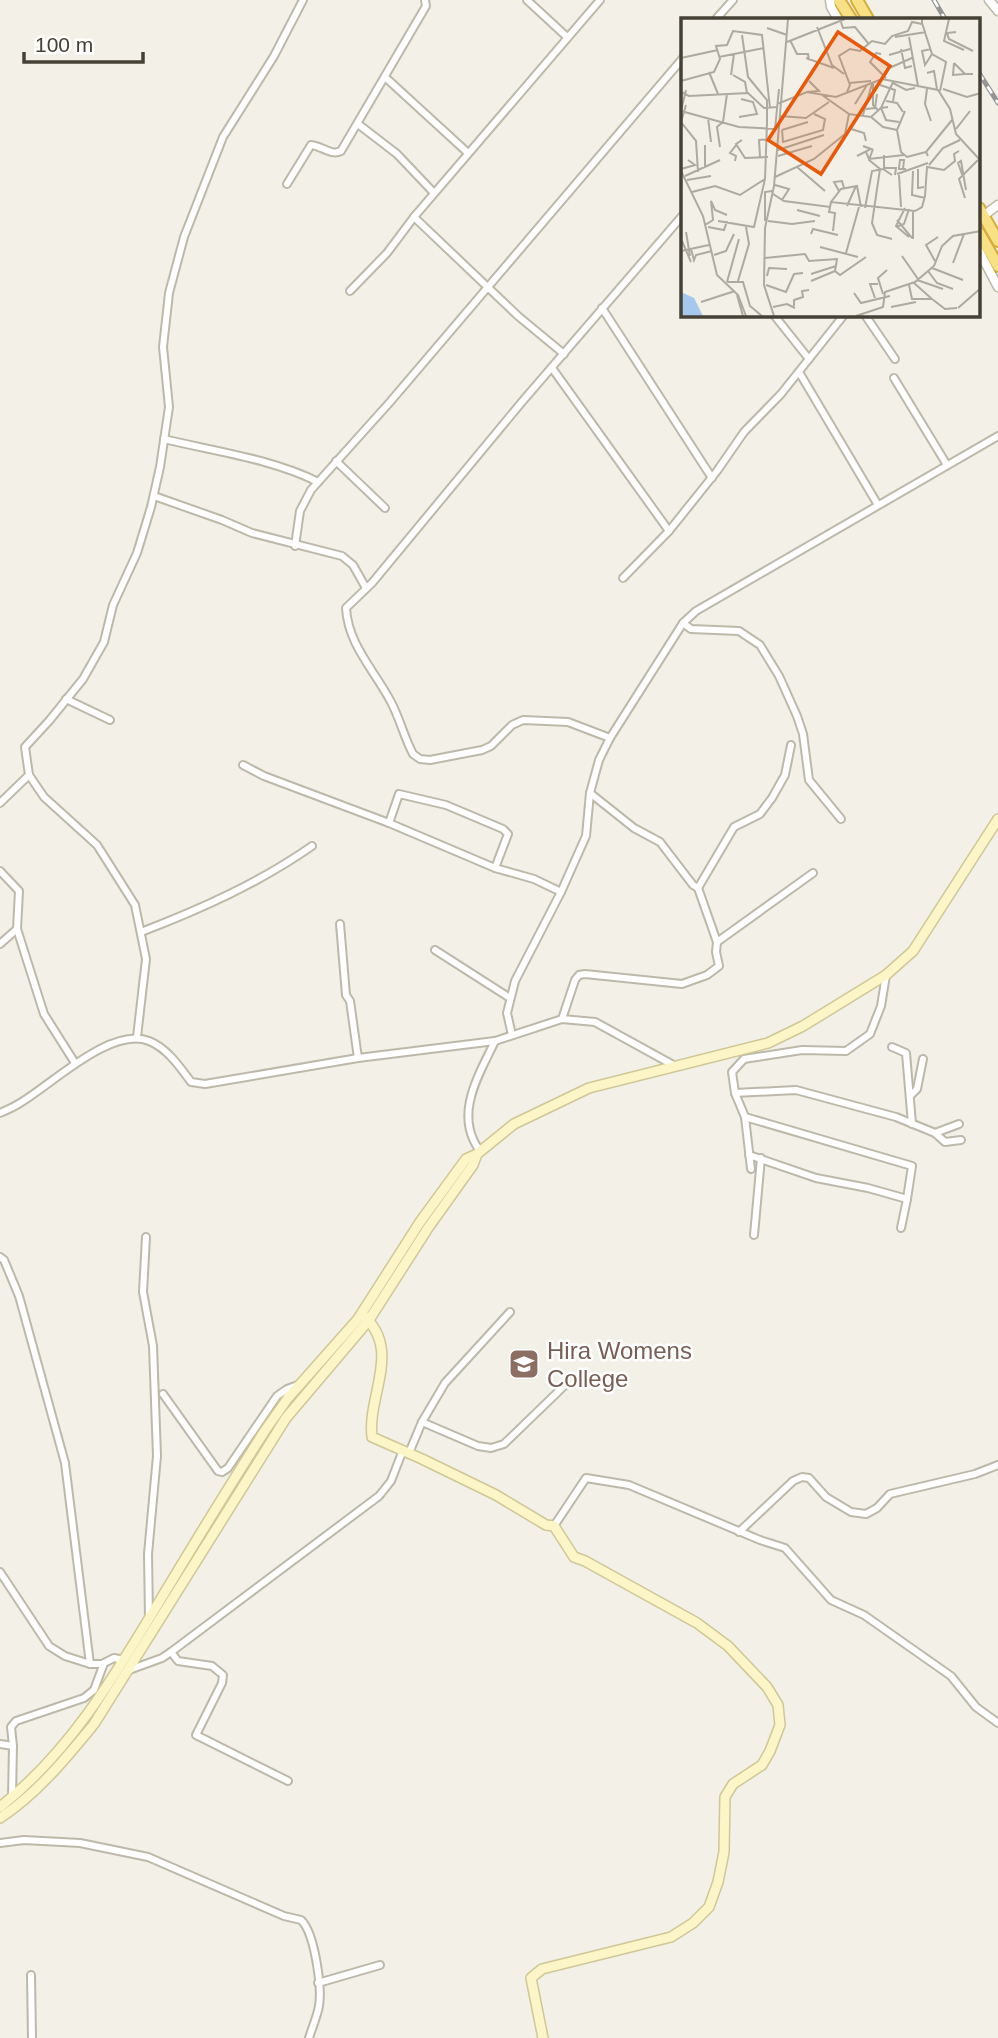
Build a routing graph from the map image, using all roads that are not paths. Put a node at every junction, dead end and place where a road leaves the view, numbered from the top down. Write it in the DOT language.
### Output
graph roads {
  1 [pos="303,0"];
  2 [pos="425,0"];
  3 [pos="527,0"];
  4 [pos="600,0"];
  5 [pos="733,0"];
  6 [pos="830,0"];
  7 [pos="839,0"];
  8 [pos="857,0"];
  9 [pos="989,0"];
  10 [pos="998,10"];
  11 [pos="717,18"];
  12 [pos="837,18"];
  13 [pos="849,18"];
  14 [pos="867,18"];
  15 [pos="567,37"];
  16 [pos="681,60"];
  17 [pos="385,77"];
  18 [pos="358,124"];
  19 [pos="468,153"];
  20 [pos="287,184"];
  21 [pos="434,193"];
  22 [pos="997,209"];
  23 [pos="981,212"];
  24 [pos="414,217"];
  25 [pos="681,217"];
  26 [pos="981,236"];
  27 [pos="998,241"];
  28 [pos="981,255"];
  29 [pos="998,265"];
  30 [pos="487,287"];
  31 [pos="998,287"];
  32 [pos="350,291"];
  33 [pos="602,308"];
  34 [pos="776,317"];
  35 [pos="842,317"];
  36 [pos="866,317"];
  37 [pos="564,354"];
  38 [pos="809,359"];
  39 [pos="895,359"];
  40 [pos="552,368"];
  41 [pos="799,372"];
  42 [pos="894,378"];
  43 [pos="998,436"];
  44 [pos="164,439"];
  45 [pos="336,461"];
  46 [pos="947,465"];
  47 [pos="712,478"];
  48 [pos="318,482"];
  49 [pos="154,496"];
  50 [pos="878,505"];
  51 [pos="385,508"];
  52 [pos="669,531"];
  53 [pos="295,546"];
  54 [pos="623,578"];
  55 [pos="366,588"];
  56 [pos="683,623"];
  57 [pos="66,699"];
  58 [pos="110,720"];
  59 [pos="610,738"];
  60 [pos="790,745"];
  61 [pos="243,765"];
  62 [pos="29,775"];
  63 [pos="590,793"];
  64 [pos="0,803"];
  65 [pos="841,819"];
  66 [pos="998,819"];
  67 [pos="389,823"];
  68 [pos="312,846"];
  69 [pos="495,868"];
  70 [pos="0,871"];
  71 [pos="813,873"];
  72 [pos="698,888"];
  73 [pos="561,892"];
  74 [pos="340,924"];
  75 [pos="17,929"];
  76 [pos="141,932"];
  77 [pos="717,942"];
  78 [pos="0,944"];
  79 [pos="435,950"];
  80 [pos="886,975"];
  81 [pos="510,998"];
  82 [pos="562,1019"];
  83 [pos="512,1035"];
  84 [pos="137,1037"];
  85 [pos="495,1041"];
  86 [pos="892,1047"];
  87 [pos="744,1055"];
  88 [pos="358,1058"];
  89 [pos="923,1059"];
  90 [pos="75,1063"];
  91 [pos="675,1066"];
  92 [pos="734,1093"];
  93 [pos="911,1096"];
  94 [pos="0,1113"];
  95 [pos="746,1117"];
  96 [pos="912,1124"];
  97 [pos="959,1124"];
  98 [pos="934,1133"];
  99 [pos="961,1140"];
  100 [pos="478,1153"];
  101 [pos="749,1154"];
  102 [pos="761,1158"];
  103 [pos="751,1170"];
  104 [pos="907,1199"];
  105 [pos="901,1227"];
  106 [pos="754,1235"];
  107 [pos="146,1237"];
  108 [pos="0,1256"];
  109 [pos="510,1312"];
  110 [pos="366,1317"];
  111 [pos="300,1385"];
  112 [pos="564,1386"];
  113 [pos="163,1394"];
  114 [pos="422,1422"];
  115 [pos="406,1451"];
  116 [pos="998,1465"];
  117 [pos="554,1526"];
  118 [pos="739,1532"];
  119 [pos="0,1572"];
  120 [pos="149,1618"];
  121 [pos="143,1639"];
  122 [pos="171,1652"];
  123 [pos="124,1660"];
  124 [pos="103,1663"];
  125 [pos="90,1664"];
  126 [pos="129,1670"];
  127 [pos="998,1723"];
  128 [pos="0,1744"];
  129 [pos="13,1746"];
  130 [pos="288,1781"];
  131 [pos="12,1797"];
  132 [pos="0,1807"];
  133 [pos="0,1818"];
  134 [pos="0,1843"];
  135 [pos="380,1965"];
  136 [pos="31,1975"];
  137 [pos="318,1983"];
  138 [pos="32,2038"];
  139 [pos="309,2038"];
  140 [pos="542,2038"];
  1 -- 44 [label="street"];
  2 -- 17 [label="street"];
  3 -- 15 [label="street"];
  4 -- 15 [label="street"];
  5 -- 11 [label="street"];
  6 -- 12 [label="street"];
  7 -- 13 [label="highway"];
  8 -- 14 [label="highway"];
  9 -- 10 [label="street"];
  15 -- 19 [label="street"];
  16 -- 30 [label="street"];
  17 -- 18 [label="street"];
  17 -- 19 [label="street"];
  18 -- 20 [label="street"];
  18 -- 21 [label="street"];
  19 -- 21 [label="street"];
  21 -- 24 [label="street"];
  22 -- 23 [label="street"];
  23 -- 27 [label="highway"];
  24 -- 30 [label="street"];
  24 -- 32 [label="street"];
  25 -- 33 [label="street"];
  26 -- 29 [label="highway"];
  28 -- 31 [label="street"];
  30 -- 37 [label="street"];
  30 -- 45 [label="street"];
  33 -- 37 [label="street"];
  33 -- 47 [label="street"];
  34 -- 38 [label="street"];
  35 -- 38 [label="street"];
  36 -- 39 [label="street"];
  37 -- 40 [label="street"];
  38 -- 41 [label="street"];
  40 -- 52 [label="street"];
  40 -- 55 [label="street"];
  41 -- 47 [label="street"];
  41 -- 50 [label="street"];
  42 -- 46 [label="street"];
  43 -- 46 [label="street"];
  44 -- 48 [label="street"];
  44 -- 49 [label="street"];
  45 -- 48 [label="street"];
  45 -- 51 [label="street"];
  46 -- 50 [label="street"];
  47 -- 52 [label="street"];
  48 -- 53 [label="street"];
  49 -- 53 [label="street"];
  49 -- 57 [label="street"];
  50 -- 56 [label="street"];
  52 -- 54 [label="street"];
  53 -- 55 [label="street"];
  55 -- 59 [label="street"];
  56 -- 59 [label="street"];
  56 -- 65 [label="street"];
  57 -- 58 [label="street"];
  57 -- 62 [label="street"];
  59 -- 63 [label="street"];
  60 -- 72 [label="street"];
  61 -- 67 [label="street"];
  62 -- 64 [label="street"];
  62 -- 76 [label="street"];
  63 -- 72 [label="street"];
  63 -- 73 [label="street"];
  66 -- 80 [label="main road"];
  67 -- 69 [label="street"];
  67 -- 69 [label="street"];
  68 -- 76 [label="street"];
  69 -- 73 [label="street"];
  70 -- 75 [label="street"];
  71 -- 77 [label="street"];
  72 -- 77 [label="street"];
  73 -- 81 [label="street"];
  74 -- 88 [label="street"];
  75 -- 78 [label="street"];
  75 -- 90 [label="street"];
  76 -- 84 [label="street"];
  77 -- 82 [label="street"];
  79 -- 81 [label="street"];
  80 -- 87 [label="main road"];
  80 -- 87 [label="street"];
  81 -- 83 [label="street"];
  82 -- 83 [label="street"];
  82 -- 91 [label="street"];
  83 -- 85 [label="street"];
  84 -- 88 [label="street"];
  84 -- 90 [label="street"];
  85 -- 88 [label="street"];
  85 -- 100 [label="street"];
  86 -- 93 [label="street"];
  87 -- 91 [label="main road"];
  87 -- 92 [label="street"];
  89 -- 93 [label="street"];
  90 -- 94 [label="street"];
  91 -- 100 [label="main road"];
  92 -- 95 [label="street"];
  92 -- 96 [label="street"];
  93 -- 96 [label="street"];
  95 -- 101 [label="street"];
  95 -- 104 [label="street"];
  96 -- 98 [label="street"];
  97 -- 98 [label="street"];
  98 -- 99 [label="street"];
  100 -- 110 [label="main road"];
  101 -- 102 [label="street"];
  101 -- 103 [label="street"];
  102 -- 104 [label="street"];
  102 -- 106 [label="street"];
  104 -- 105 [label="street"];
  107 -- 120 [label="street"];
  108 -- 125 [label="street"];
  109 -- 114 [label="street"];
  110 -- 111 [label="main road"];
  110 -- 115 [label="main road"];
  110 -- 121 [label="main road"];
  111 -- 113 [label="street"];
  111 -- 120 [label="main road"];
  112 -- 114 [label="street"];
  114 -- 115 [label="street"];
  115 -- 117 [label="main road"];
  115 -- 122 [label="street"];
  116 -- 118 [label="street"];
  117 -- 118 [label="street"];
  117 -- 140 [label="main road"];
  118 -- 127 [label="street"];
  119 -- 125 [label="street"];
  120 -- 121 [label="main road"];
  121 -- 123 [label="main road"];
  121 -- 126 [label="main road"];
  122 -- 126 [label="street"];
  122 -- 130 [label="street"];
  123 -- 124 [label="street"];
  123 -- 131 [label="main road"];
  124 -- 125 [label="street"];
  124 -- 129 [label="street"];
  126 -- 133 [label="main road"];
  128 -- 129 [label="street"];
  129 -- 131 [label="street"];
  131 -- 132 [label="main road"];
  134 -- 137 [label="street"];
  135 -- 137 [label="street"];
  136 -- 138 [label="street"];
  137 -- 139 [label="street"];
}
